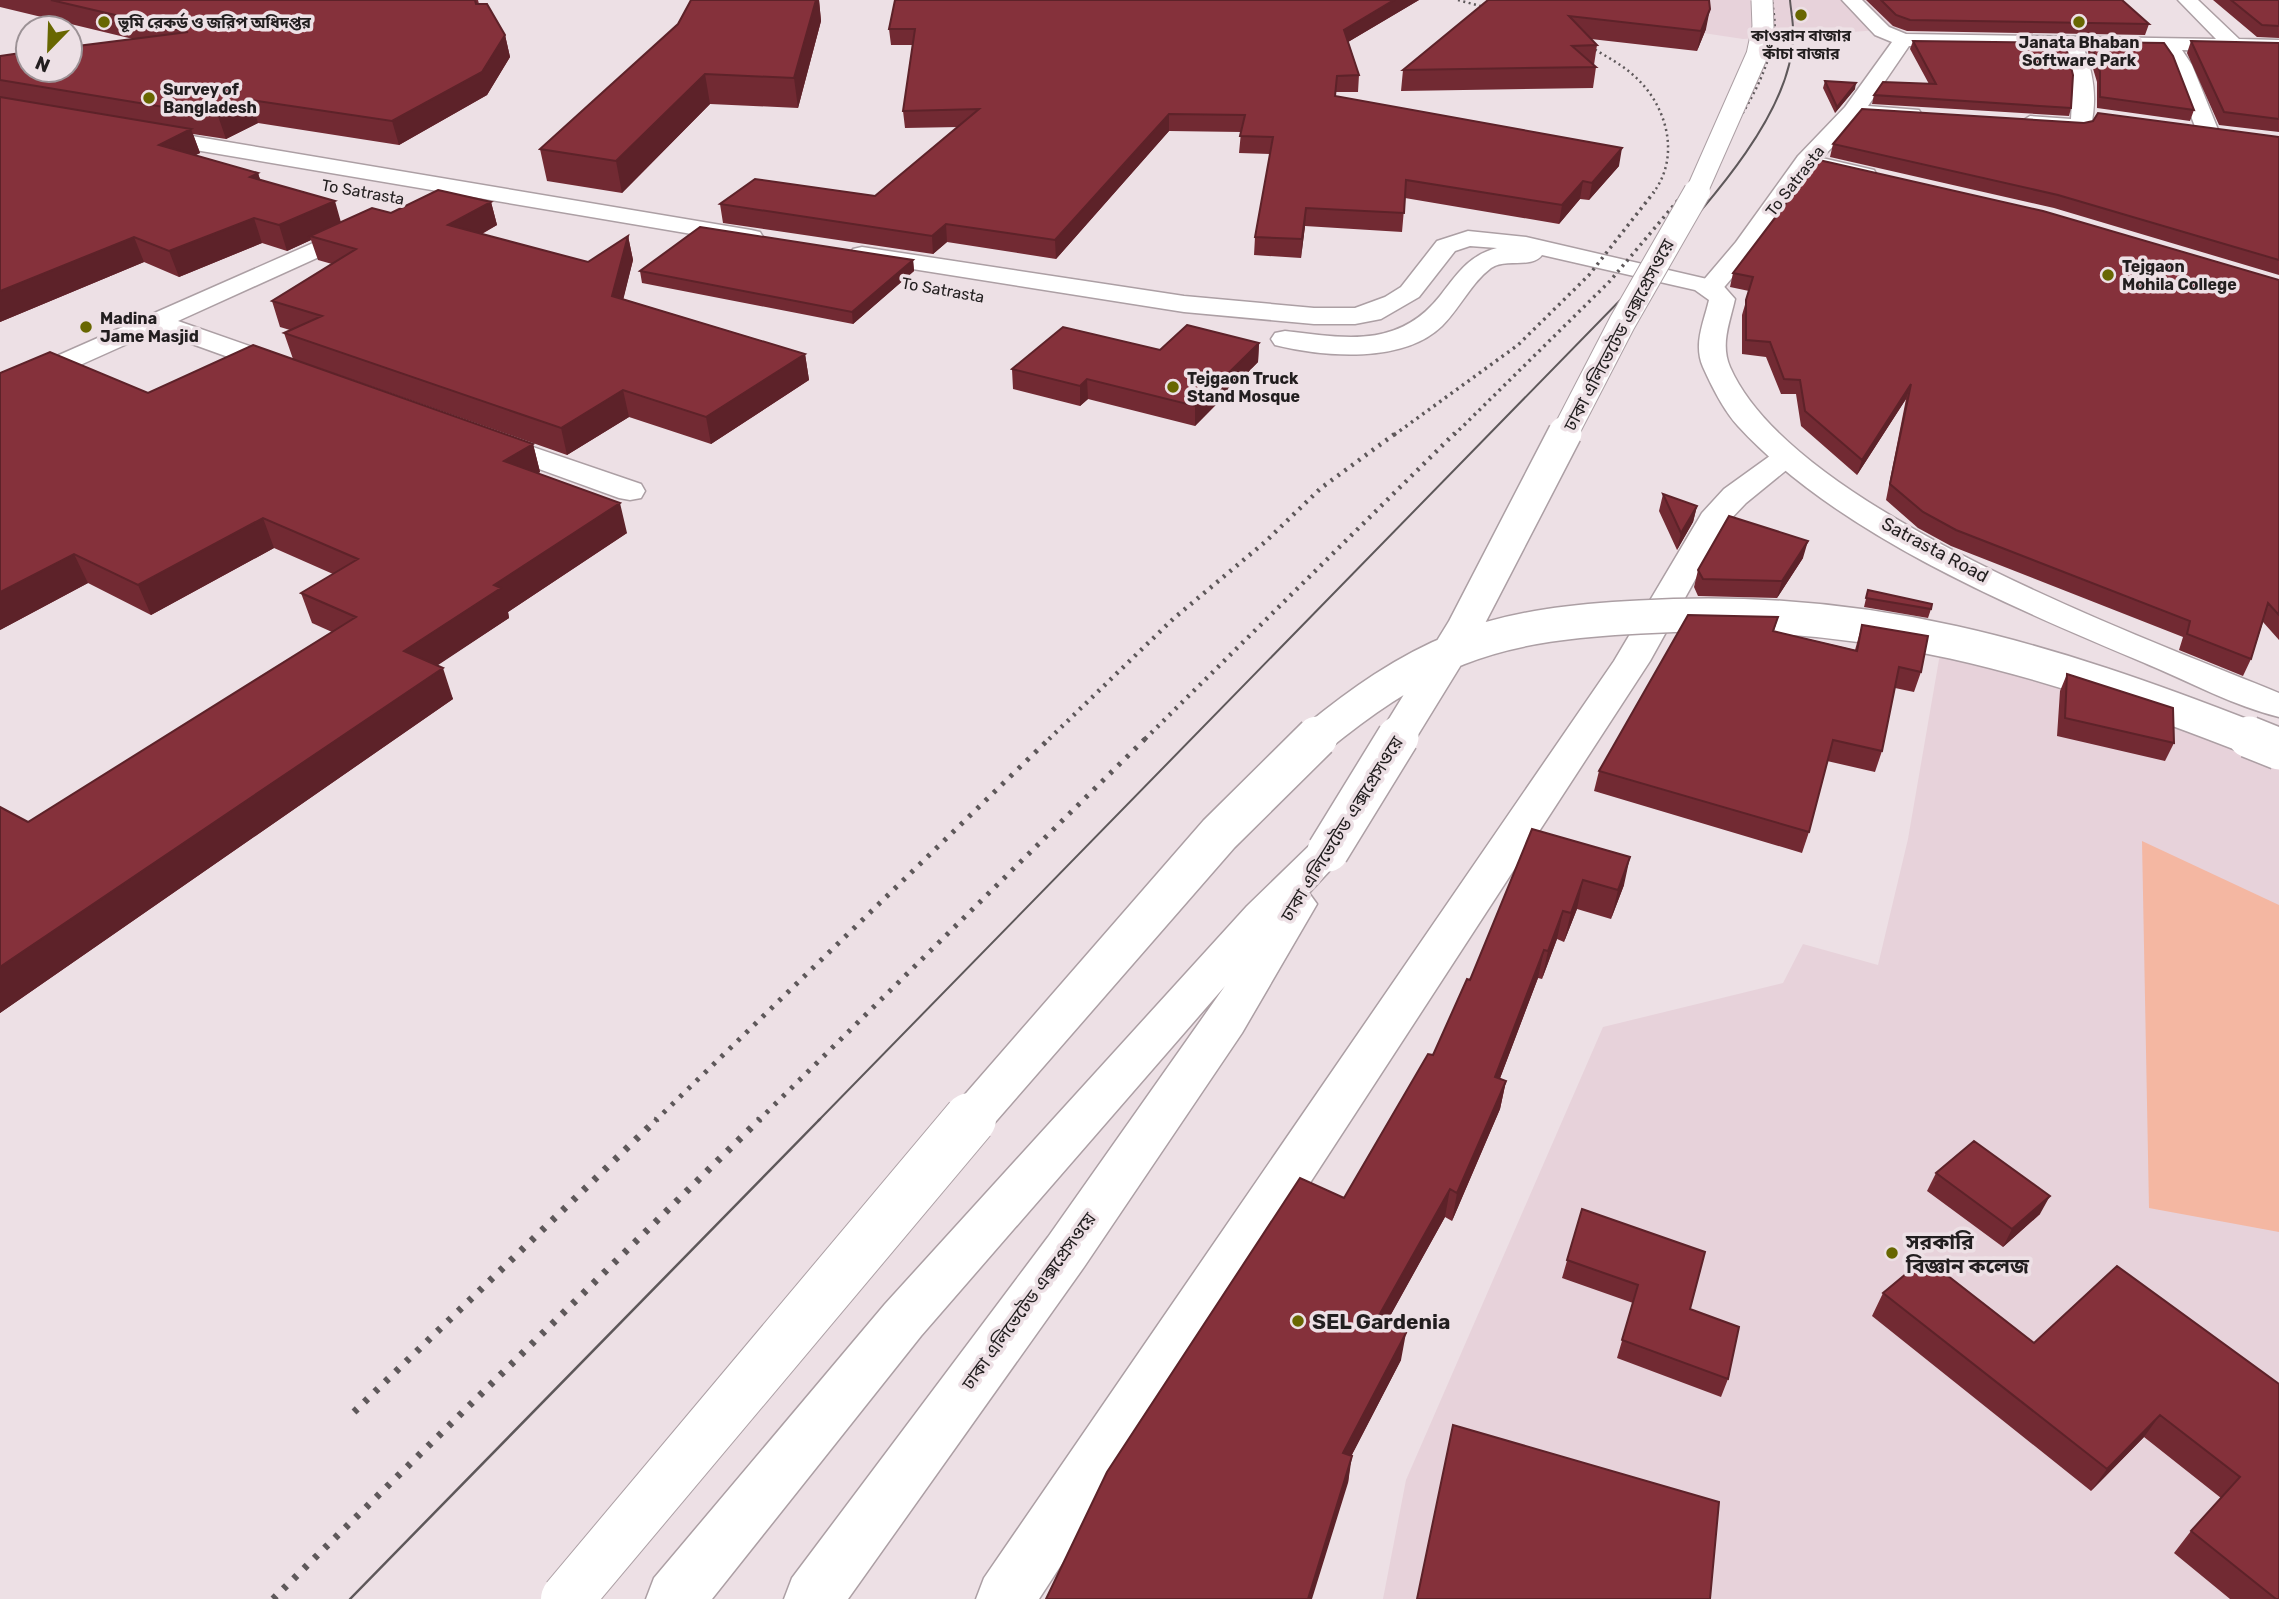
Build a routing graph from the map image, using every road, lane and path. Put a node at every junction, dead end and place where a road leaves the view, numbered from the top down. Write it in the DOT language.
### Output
graph roads {
  1 [pos="1762,0"];
  2 [pos="1851,0"];
  3 [pos="2187,0"];
  4 [pos="1903,40"];
  5 [pos="2071,41"];
  6 [pos="2168,44"];
  7 [pos="2233,45"];
  8 [pos="2279,46"];
  9 [pos="1853,112"];
  10 [pos="2083,115"];
  11 [pos="1935,117"];
  12 [pos="2111,119"];
  13 [pos="2015,122"];
  14 [pos="2180,128"];
  15 [pos="2207,132"];
  16 [pos="2231,135"];
  17 [pos="1806,161"];
  18 [pos="1889,181"];
  19 [pos="446,186"];
  20 [pos="413,205"];
  21 [pos="382,219"];
  22 [pos="1567,256"];
  23 [pos="1040,282"];
  24 [pos="1711,287"];
  25 [pos="1023,303"];
  26 [pos="158,323"];
  27 [pos="1334,330"];
  28 [pos="315,379"];
  29 [pos="0,392"];
  30 [pos="460,430"];
  31 [pos="1785,458"];
  32 [pos="630,491"];
  33 [pos="2279,706"];
  34 [pos="2279,749"];
  35 [pos="1328,851"];
  36 [pos="567,1599"];
  37 [pos="676,1599"];
  38 [pos="813,1599"];
  39 [pos="1005,1599"];
  1 -- 35 [label="main road, ঢাকা এলিভেটেড এক্সপ্রেসওয়ে, bridge"];
  2 -- 4 [label="main road"];
  3 -- 7 [label="main road"];
  4 -- 5 [label="main road"];
  4 -- 9 [label="main road, To Satrasta"];
  5 -- 6 [label="main road"];
  5 -- 10 [label="main road"];
  6 -- 7 [label="main road"];
  6 -- 15 [label="main road"];
  7 -- 8 [label="main road"];
  9 -- 11 [label="main road"];
  9 -- 17 [label="main road, To Satrasta"];
  10 -- 12 [label="main road"];
  10 -- 13 [label="main road"];
  14 -- 15 [label="main road"];
  15 -- 16 [label="main road"];
  17 -- 18 [label="main road"];
  17 -- 24 [label="main road, To Satrasta"];
  19 -- 20 [label="main road"];
  19 -- 20 [label="main road, To Satrasta"];
  19 -- 20 [label="main road, To Satrasta"];
  21 -- 26 [label="main road"];
  22 -- 24 [label="main road"];
  22 -- 27 [label="main road, To Satrasta"];
  22 -- 27 [label="main road"];
  23 -- 25 [label="main road"];
  23 -- 25 [label="main road, To Satrasta"];
  23 -- 27 [label="main road"];
  24 -- 31 [label="main road, Satrasta Road"];
  25 -- 27 [label="main road, To Satrasta"];
  26 -- 28 [label="main road"];
  26 -- 29 [label="main road"];
  30 -- 32 [label="main road"];
  31 -- 33 [label="main road, Satrasta Road"];
  31 -- 39 [label="main road"];
  34 -- 36 [label="main road, bridge"];
  35 -- 37 [label="main road"];
  35 -- 38 [label="main road, ঢাকা এলিভেটেড এক্সপ্রেসওয়ে"];
}
